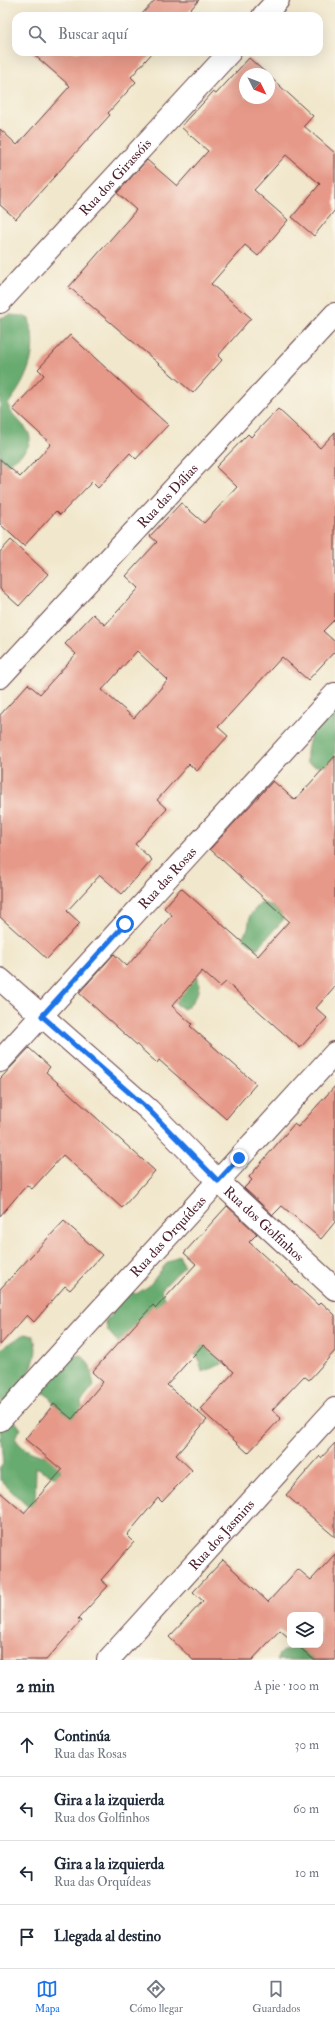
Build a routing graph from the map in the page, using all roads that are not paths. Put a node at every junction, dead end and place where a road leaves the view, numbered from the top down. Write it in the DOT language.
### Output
graph roads {
  1 [pos="278,0"];
  2 [pos="267,12"];
  3 [pos="226,56"];
  4 [pos="0,302"];
  5 [pos="335,314"];
  6 [pos="0,677"];
  7 [pos="335,694"];
  8 [pos="0,979"];
  9 [pos="42,1016"];
  10 [pos="335,1053"];
  11 [pos="0,1061"];
  12 [pos="218,1181"];
  13 [pos="335,1289"];
  14 [pos="335,1409"];
  15 [pos="0,1420"];
  16 [pos="108,1660"];
  1 -- 2 [label="street"];
  3 -- 4 [label="street, Rua dos Girassóis"];
  5 -- 6 [label="street, Rua das Dálias"];
  7 -- 9 [label="street, Rua das Rosas"];
  8 -- 9 [label="street, Rua dos Golfinhos"];
  9 -- 11 [label="street, Rua das Rosas"];
  9 -- 12 [label="street, Rua dos Golfinhos"];
  10 -- 12 [label="street, Rua das Orquídeas"];
  12 -- 13 [label="street, Rua dos Golfinhos"];
  12 -- 15 [label="street, Rua das Orquídeas"];
  14 -- 16 [label="street, Rua dos Jasmins"];
}
